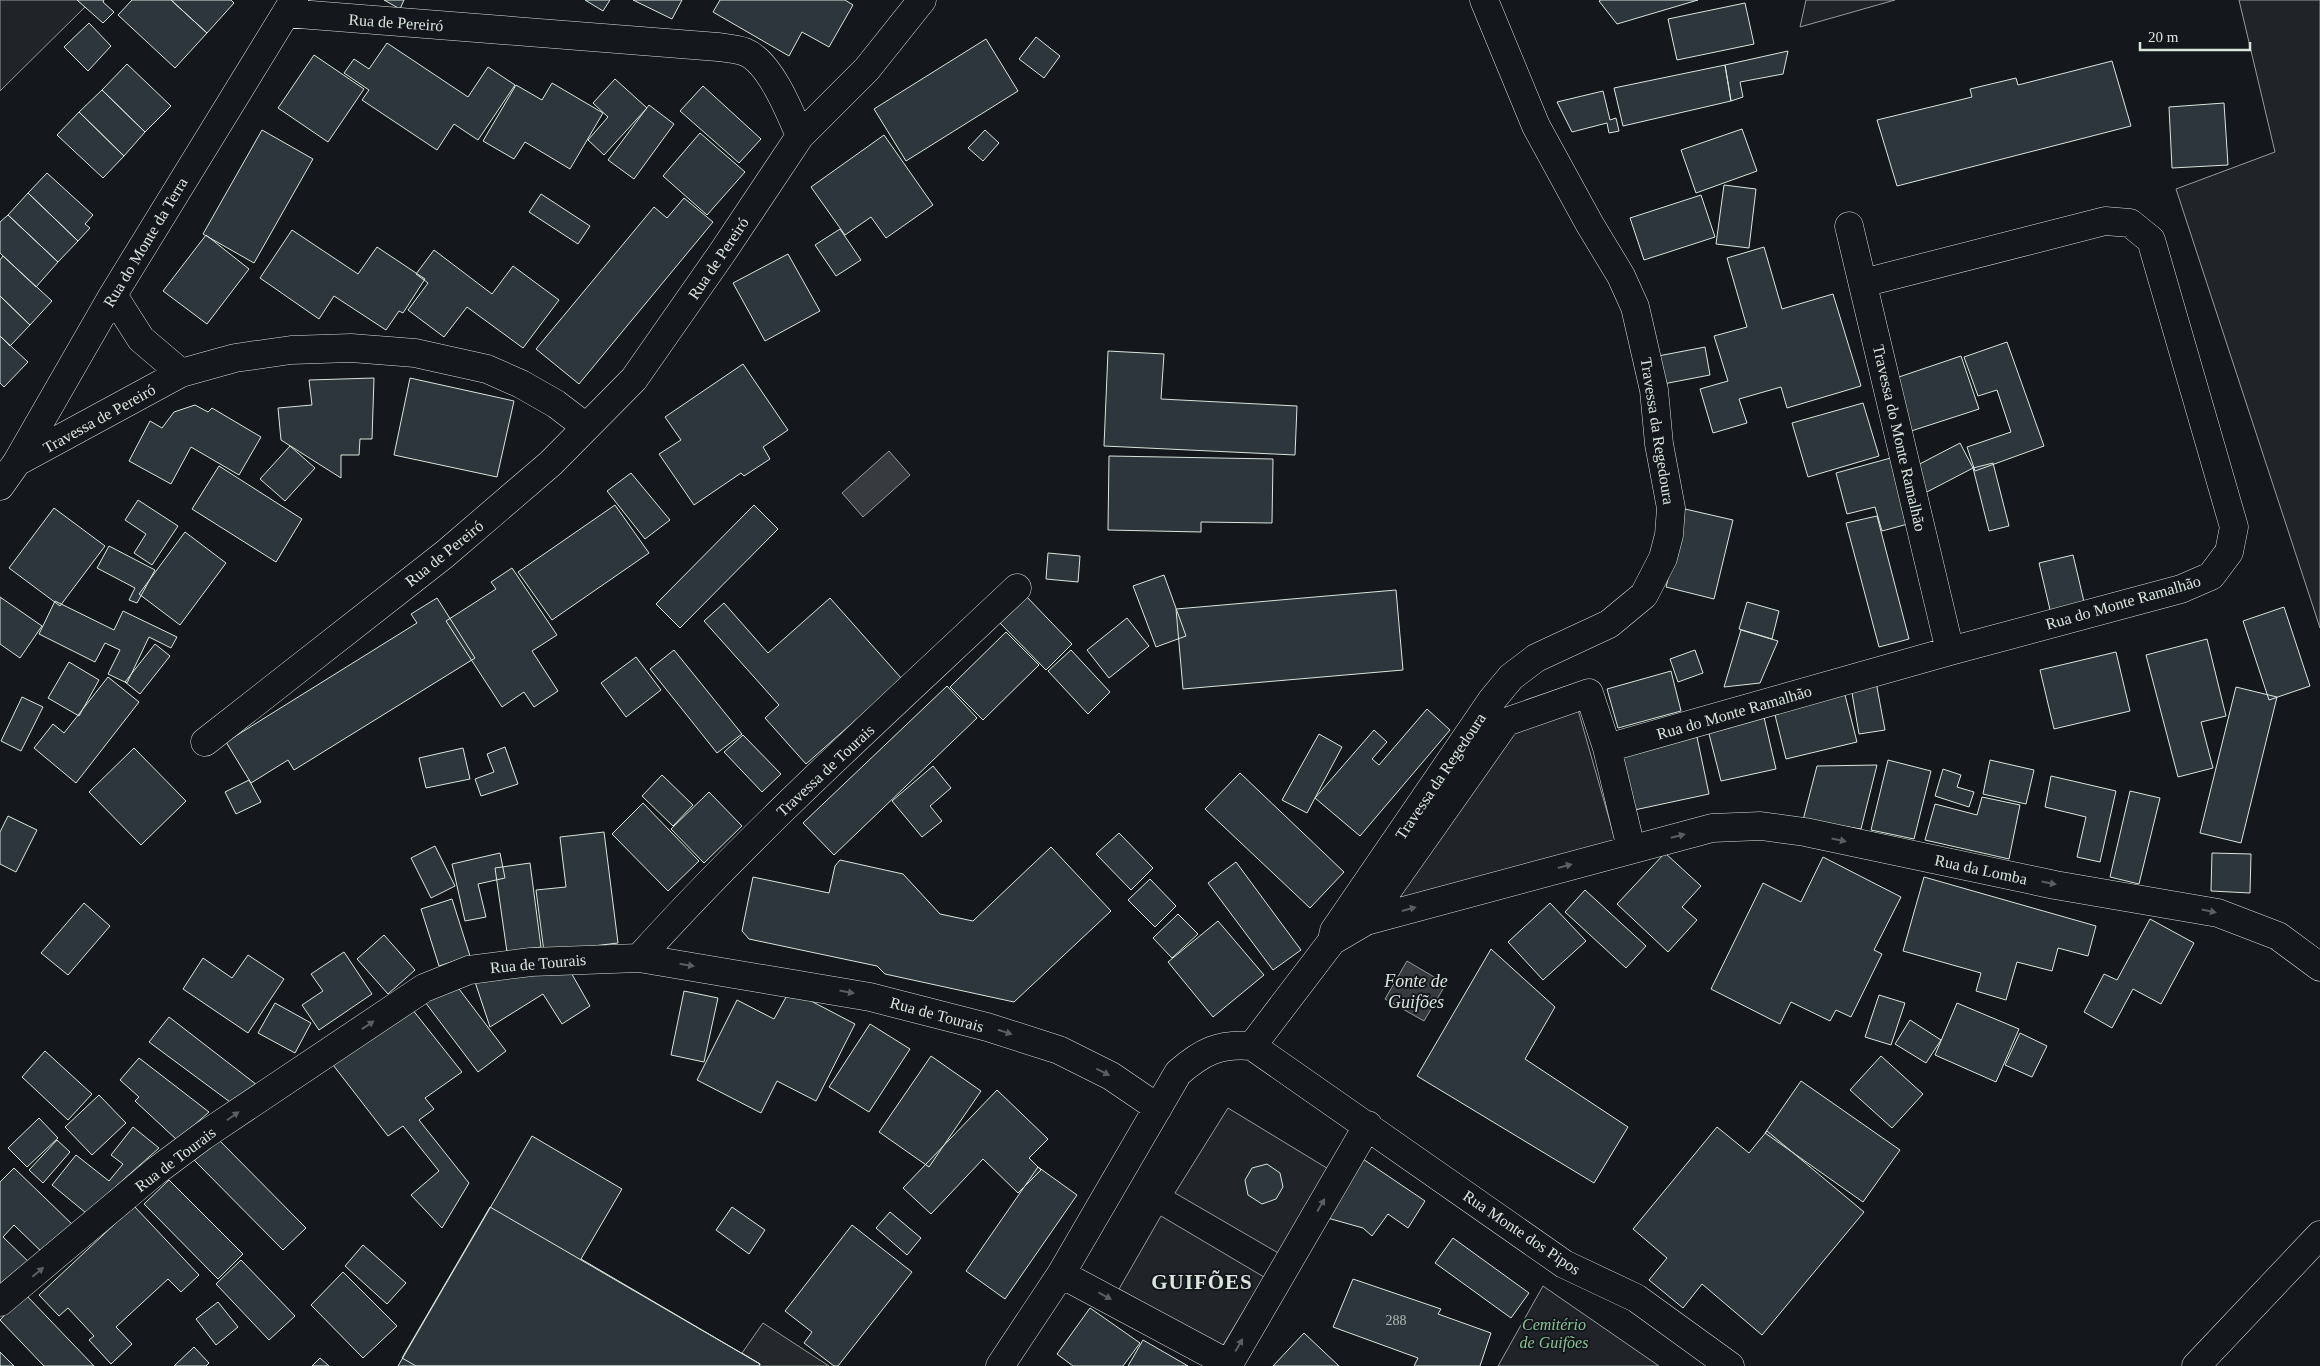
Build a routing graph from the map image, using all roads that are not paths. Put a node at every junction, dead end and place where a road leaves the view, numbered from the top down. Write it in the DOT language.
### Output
graph roads {
  1 [pos="922,0"];
  2 [pos="1484,0"];
  3 [pos="290,7"];
  4 [pos="800,136"];
  5 [pos="1849,226"];
  6 [pos="1864,282"];
  7 [pos="112,295"];
  8 [pos="181,373"];
  9 [pos="586,427"];
  10 [pos="18,462"];
  11 [pos="0,486"];
  12 [pos="1017,588"];
  13 [pos="1950,651"];
  14 [pos="205,742"];
  15 [pos="1607,748"];
  16 [pos="1631,848"];
  17 [pos="1366,921"];
  18 [pos="1332,941"];
  19 [pos="639,958"];
  20 [pos="2320,967"];
  21 [pos="1252,1046"];
  22 [pos="1158,1108"];
  23 [pos="1368,1125"];
  24 [pos="2320,1235"];
  25 [pos="1061,1274"];
  26 [pos="0,1302"];
  27 [pos="1000,1366"];
  28 [pos="1730,1366"];
  29 [pos="2196,1366"];
  1 -- 4 [label="street"];
  2 -- 18 [label="street, Travessa da Regedoura"];
  3 -- 4 [label="street, Rua de Pereiró"];
  3 -- 7 [label="street, Rua do Monte da Terra"];
  4 -- 9 [label="street, Rua de Pereiró"];
  5 -- 6 [label="street, Travessa do Monte Ramalhão"];
  6 -- 13 [label="street, Travessa do Monte Ramalhão"];
  6 -- 13 [label="street, Rua do Monte Ramalhão"];
  7 -- 8 [label="street"];
  7 -- 10 [label="street, Rua do Monte da Terra"];
  8 -- 9 [label="street, Travessa de Pereiró"];
  8 -- 10 [label="street, Travessa de Pereiró"];
  9 -- 14 [label="street, Rua de Pereiró"];
  10 -- 11 [label="street, Rua do Monte da Terra"];
  12 -- 19 [label="street, Travessa de Tourais"];
  13 -- 15 [label="street, Rua do Monte Ramalhão"];
  15 -- 16 [label="street"];
  15 -- 17 [label="street"];
  17 -- 16 [label="street, Rua da Lomba, one-way"];
  16 -- 20 [label="street, Rua da Lomba, one-way"];
  17 -- 18 [label="street"];
  18 -- 21 [label="street"];
  19 -- 22 [label="street, Rua de Tourais, one-way"];
  26 -- 19 [label="street, Rua de Tourais, one-way"];
  21 -- 22 [label="street"];
  21 -- 23 [label="street, Rua Monte dos Pipos"];
  22 -- 25 [label="street"];
  25 -- 23 [label="street, one-way"];
  23 -- 28 [label="street, Rua Monte dos Pipos"];
  24 -- 29 [label="street"];
  25 -- 27 [label="street"];
}
